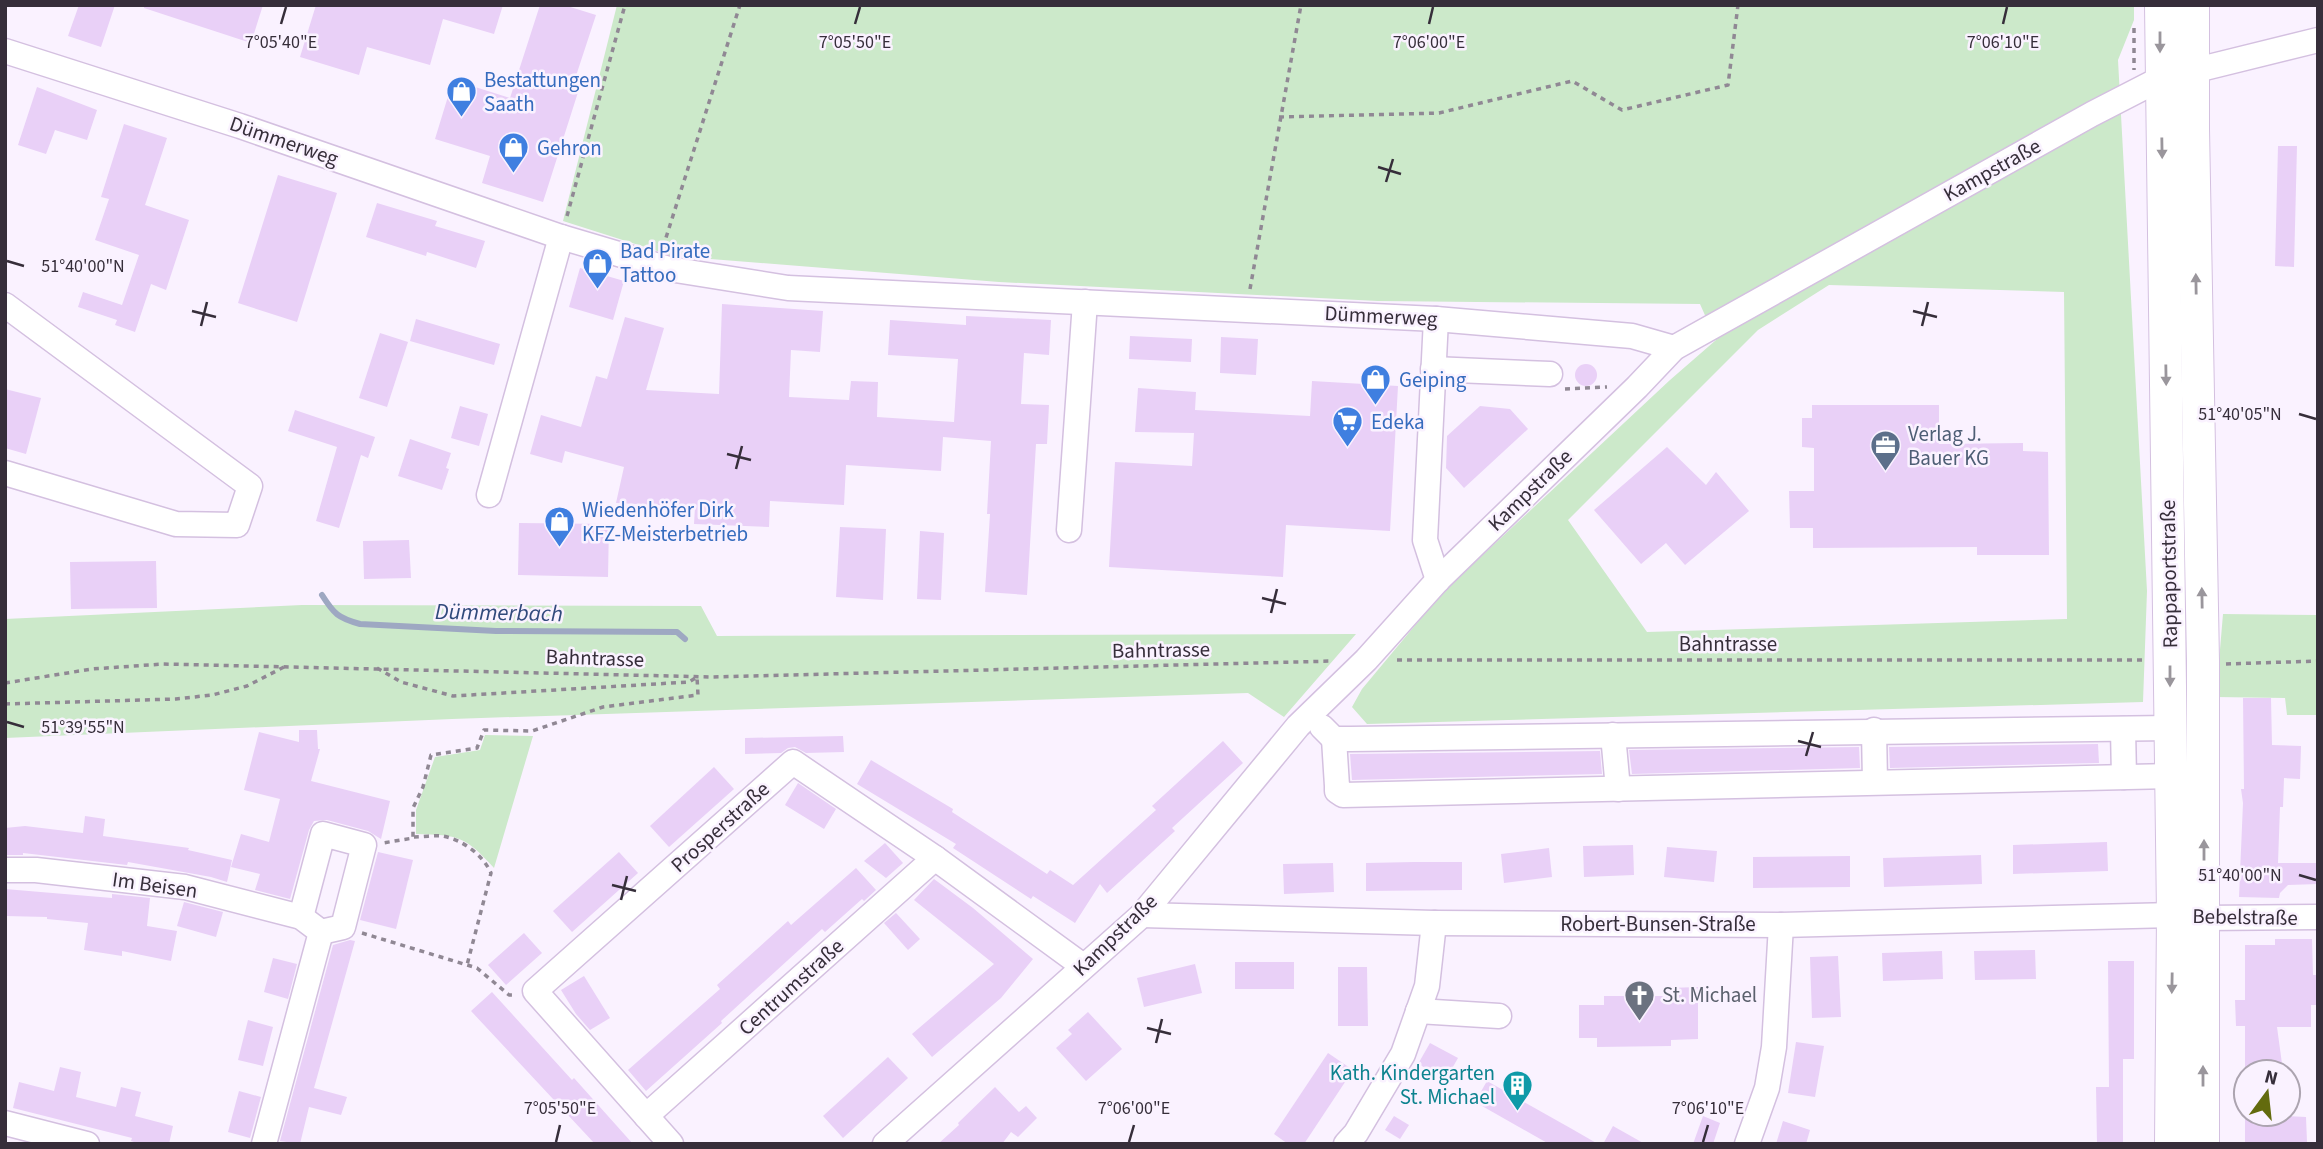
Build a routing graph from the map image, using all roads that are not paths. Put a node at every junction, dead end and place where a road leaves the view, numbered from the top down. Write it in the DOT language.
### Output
graph roads {
  1 [pos="2193,5"];
  2 [pos="2147,11"];
  3 [pos="2318,40"];
  4 [pos="5,51"];
  5 [pos="2193,70"];
  6 [pos="2147,86"];
  7 [pos="561,237"];
  8 [pos="1085,302"];
  9 [pos="5,305"];
  10 [pos="1436,319"];
  11 [pos="1674,348"];
  12 [pos="1433,369"];
  13 [pos="1550,374"];
  14 [pos="5,472"];
  15 [pos="489,495"];
  16 [pos="1069,530"];
  17 [pos="1438,580"];
  18 [pos="1310,714"];
  19 [pos="2171,728"];
  20 [pos="2123,729"];
  21 [pos="1874,730"];
  22 [pos="1613,735"];
  23 [pos="1334,738"];
  24 [pos="2171,776"];
  25 [pos="2124,777"];
  26 [pos="1875,782"];
  27 [pos="1618,789"];
  28 [pos="935,858"];
  29 [pos="5,870"];
  30 [pos="1142,915"];
  31 [pos="2188,917"];
  32 [pos="2318,917"];
  33 [pos="1434,923"];
  34 [pos="1781,925"];
  35 [pos="322,926"];
  36 [pos="1083,966"];
  37 [pos="1418,1012"];
  38 [pos="1499,1016"];
  39 [pos="646,1116"];
  40 [pos="5,1124"];
  41 [pos="1357,1140"];
  42 [pos="87,1144"];
  43 [pos="264,1144"];
  44 [pos="671,1144"];
  45 [pos="885,1144"];
  46 [pos="1747,1144"];
  47 [pos="2171,1144"];
  48 [pos="2203,1144"];
  1 -- 5 [label="main road, Rappaportstraße"];
  2 -- 6 [label="main road, Rappaportstraße, one-way"];
  3 -- 5 [label="street, Kampstraße"];
  4 -- 7 [label="street, Dümmerweg"];
  5 -- 6 [label="street, Kampstraße"];
  31 -- 5 [label="main road, Rappaportstraße, one-way"];
  6 -- 11 [label="street, Kampstraße"];
  6 -- 19 [label="main road, Rappaportstraße, one-way"];
  7 -- 8 [label="street, Dümmerweg"];
  7 -- 15 [label="street"];
  8 -- 10 [label="street, Dümmerweg"];
  8 -- 16 [label="street"];
  9 -- 14 [label="street"];
  10 -- 11 [label="street, Dümmerweg"];
  10 -- 12 [label="street"];
  11 -- 17 [label="street, Kampstraße"];
  12 -- 13 [label="street"];
  12 -- 17 [label="street"];
  17 -- 18 [label="street, Kampstraße"];
  18 -- 23 [label="street"];
  18 -- 30 [label="street, Kampstraße"];
  19 -- 20 [label="street"];
  19 -- 24 [label="main road, Rappaportstraße"];
  20 -- 21 [label="street"];
  20 -- 25 [label="street"];
  21 -- 22 [label="street"];
  21 -- 26 [label="street"];
  22 -- 23 [label="street"];
  22 -- 27 [label="street"];
  23 -- 27 [label="street"];
  24 -- 25 [label="street"];
  24 -- 31 [label="main road, Rappaportstraße"];
  25 -- 26 [label="street"];
  26 -- 27 [label="street"];
  28 -- 36 [label="street, Prosperstraße"];
  28 -- 39 [label="street, Centrumstraße"];
  28 -- 39 [label="street, Prosperstraße"];
  29 -- 35 [label="street, Im Beisen"];
  30 -- 33 [label="street, Robert-Bunsen-Straße"];
  30 -- 36 [label="street, Kampstraße"];
  31 -- 32 [label="street, Bebelstraße"];
  31 -- 34 [label="street, Robert-Bunsen-Straße"];
  31 -- 47 [label="main road, Rappaportstraße, one-way"];
  48 -- 31 [label="main road, Rappaportstraße, one-way"];
  33 -- 34 [label="street, Robert-Bunsen-Straße"];
  33 -- 37 [label="street"];
  34 -- 46 [label="street"];
  35 -- 35 [label="street"];
  35 -- 43 [label="street"];
  36 -- 45 [label="street, Kampstraße"];
  37 -- 38 [label="street"];
  37 -- 41 [label="street"];
  39 -- 44 [label="street"];
  40 -- 42 [label="street"];
}
